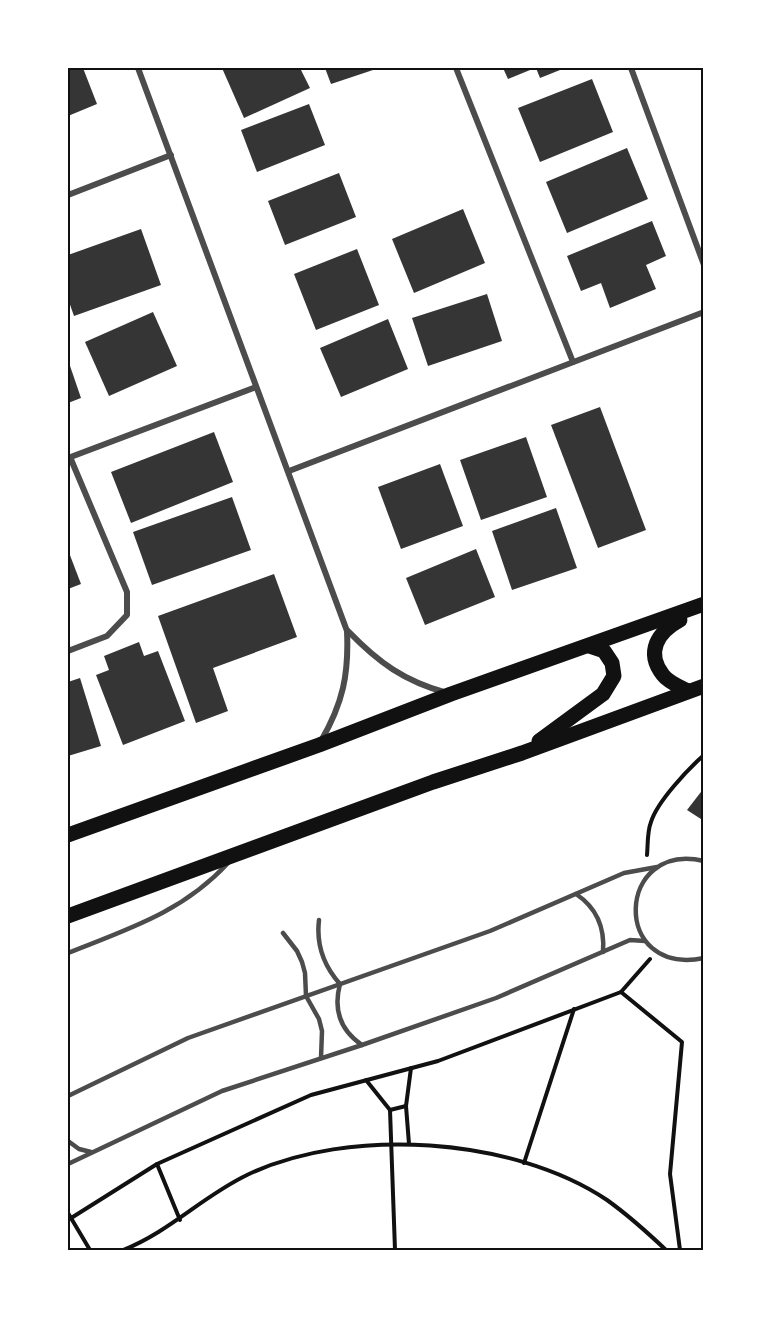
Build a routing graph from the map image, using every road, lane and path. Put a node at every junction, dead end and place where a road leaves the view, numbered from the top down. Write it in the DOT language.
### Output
graph roads {
  1 [pos="138,68"];
  2 [pos="456,68"];
  3 [pos="631,68"];
  4 [pos="171,156"];
  5 [pos="68,195"];
  6 [pos="704,265"];
  7 [pos="704,312"];
  8 [pos="573,362"];
  9 [pos="256,387"];
  10 [pos="69,458"];
  11 [pos="289,471"];
  12 [pos="704,606"];
  13 [pos="347,631"];
  14 [pos="589,646"];
  15 [pos="68,651"];
  16 [pos="704,686"];
  17 [pos="688,691"];
  18 [pos="451,694"];
  19 [pos="319,745"];
  20 [pos="522,753"];
  21 [pos="704,755"];
  22 [pos="139,809"];
  23 [pos="68,835"];
  24 [pos="68,846"];
  25 [pos="236,855"];
  26 [pos="704,861"];
  27 [pos="657,867"];
  28 [pos="645,868"];
  29 [pos="576,894"];
  30 [pos="68,907"];
  31 [pos="83,910"];
  32 [pos="68,916"];
  33 [pos="319,920"];
  34 [pos="283,933"];
  35 [pos="645,941"];
  36 [pos="603,952"];
  37 [pos="657,952"];
  38 [pos="68,953"];
  39 [pos="704,958"];
  40 [pos="340,984"];
  41 [pos="621,992"];
  42 [pos="306,996"];
  43 [pos="574,1009"];
  44 [pos="362,1045"];
  45 [pos="321,1058"];
  46 [pos="411,1068"];
  47 [pos="366,1080"];
  48 [pos="68,1096"];
  49 [pos="406,1106"];
  50 [pos="390,1110"];
  51 [pos="68,1140"];
  52 [pos="409,1144"];
  53 [pos="393,1145"];
  54 [pos="91,1152"];
  55 [pos="524,1163"];
  56 [pos="68,1164"];
  57 [pos="157,1164"];
  58 [pos="68,1217"];
  59 [pos="180,1220"];
  60 [pos="664,1250"];
  61 [pos="90,1251"];
  62 [pos="123,1251"];
  63 [pos="395,1251"];
  64 [pos="680,1251"];
  1 -- 4 [label="street"];
  2 -- 8 [label="street"];
  3 -- 6 [label="street"];
  4 -- 5 [label="street"];
  4 -- 9 [label="street"];
  7 -- 8 [label="street"];
  8 -- 11 [label="street"];
  9 -- 10 [label="street"];
  9 -- 11 [label="street"];
  10 -- 15 [label="street"];
  11 -- 13 [label="street"];
  12 -- 14 [label="main road"];
  12 -- 17 [label="main road"];
  13 -- 18 [label="street"];
  13 -- 19 [label="street"];
  14 -- 18 [label="main road"];
  14 -- 20 [label="main road"];
  16 -- 17 [label="main road"];
  17 -- 20 [label="main road"];
  18 -- 19 [label="main road"];
  19 -- 22 [label="main road"];
  20 -- 25 [label="main road"];
  21 -- 28 [label="path"];
  22 -- 23 [label="main road"];
  22 -- 24 [label="main road"];
  25 -- 31 [label="main road"];
  25 -- 38 [label="lane"];
  26 -- 27 [label="lane"];
  27 -- 28 [label="lane"];
  27 -- 35 [label="lane"];
  28 -- 29 [label="lane"];
  29 -- 36 [label="lane"];
  29 -- 40 [label="lane"];
  30 -- 31 [label="main road"];
  31 -- 32 [label="main road"];
  33 -- 40 [label="lane"];
  34 -- 42 [label="lane"];
  35 -- 36 [label="lane"];
  35 -- 37 [label="lane"];
  36 -- 44 [label="lane"];
  37 -- 39 [label="lane"];
  37 -- 41 [label="path"];
  40 -- 42 [label="lane"];
  40 -- 44 [label="lane"];
  41 -- 43 [label="path"];
  41 -- 64 [label="path"];
  42 -- 45 [label="lane"];
  42 -- 48 [label="lane"];
  43 -- 46 [label="path"];
  43 -- 55 [label="path"];
  44 -- 45 [label="lane"];
  45 -- 54 [label="lane"];
  46 -- 47 [label="path"];
  46 -- 49 [label="path"];
  47 -- 50 [label="path"];
  47 -- 57 [label="path"];
  49 -- 50 [label="path"];
  49 -- 52 [label="path"];
  50 -- 53 [label="path"];
  51 -- 54 [label="lane"];
  52 -- 53 [label="path"];
  52 -- 55 [label="path"];
  53 -- 59 [label="path"];
  53 -- 63 [label="path"];
  54 -- 56 [label="lane"];
  55 -- 60 [label="path"];
  57 -- 58 [label="path"];
  57 -- 59 [label="path"];
  58 -- 61 [label="path"];
  59 -- 62 [label="path"];
}
